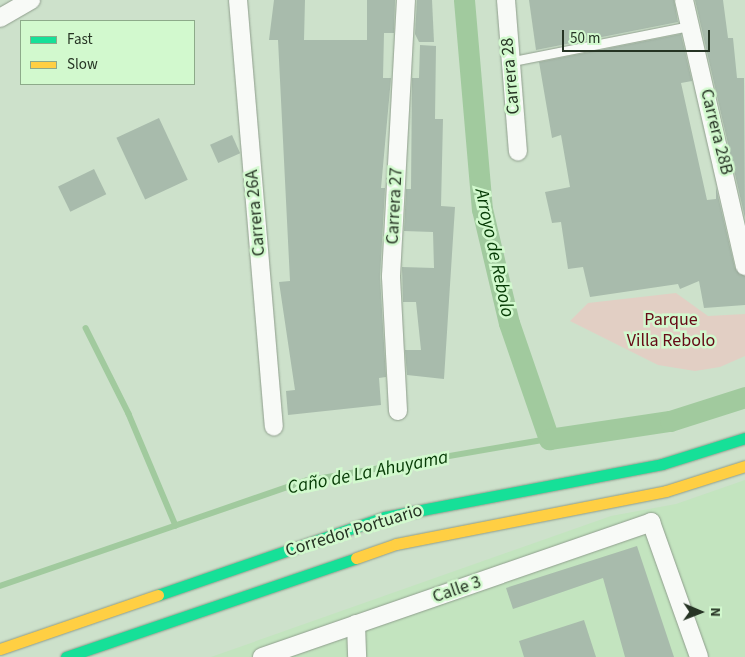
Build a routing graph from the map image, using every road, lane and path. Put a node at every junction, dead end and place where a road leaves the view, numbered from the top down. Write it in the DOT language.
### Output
graph roads {
  1 [pos="238,0"];
  2 [pos="406,0"];
  3 [pos="506,0"];
  4 [pos="684,0"];
  5 [pos="23,2"];
  6 [pos="0,18"];
  7 [pos="689,26"];
  8 [pos="508,62"];
  9 [pos="518,152"];
  10 [pos="745,266"];
  11 [pos="398,411"];
  12 [pos="274,426"];
  13 [pos="745,438"];
  14 [pos="650,466"];
  15 [pos="745,466"];
  16 [pos="654,493"];
  17 [pos="356,624"];
  18 [pos="0,650"];
  19 [pos="66,657"];
  20 [pos="262,657"];
  21 [pos="357,657"];
  22 [pos="699,657"];
  1 -- 12 [label="street, Carrera 26A"];
  2 -- 11 [label="street, Carrera 27"];
  3 -- 8 [label="street, Carrera 28"];
  4 -- 7 [label="street, Carrera 28B"];
  5 -- 6 [label="street"];
  7 -- 8 [label="lane"];
  7 -- 10 [label="street, Carrera 28B"];
  8 -- 9 [label="street, Carrera 28"];
  13 -- 14 [label="main road, Corredor Portuario"];
  14 -- 16 [label="main road"];
  14 -- 18 [label="main road, Corredor Portuario"];
  15 -- 16 [label="main road, Corredor Portuario"];
  16 -- 19 [label="main road, Corredor Portuario"];
  17 -- 20 [label="street, Calle 3"];
  17 -- 21 [label="street"];
  17 -- 22 [label="street, Calle 3"];
}
